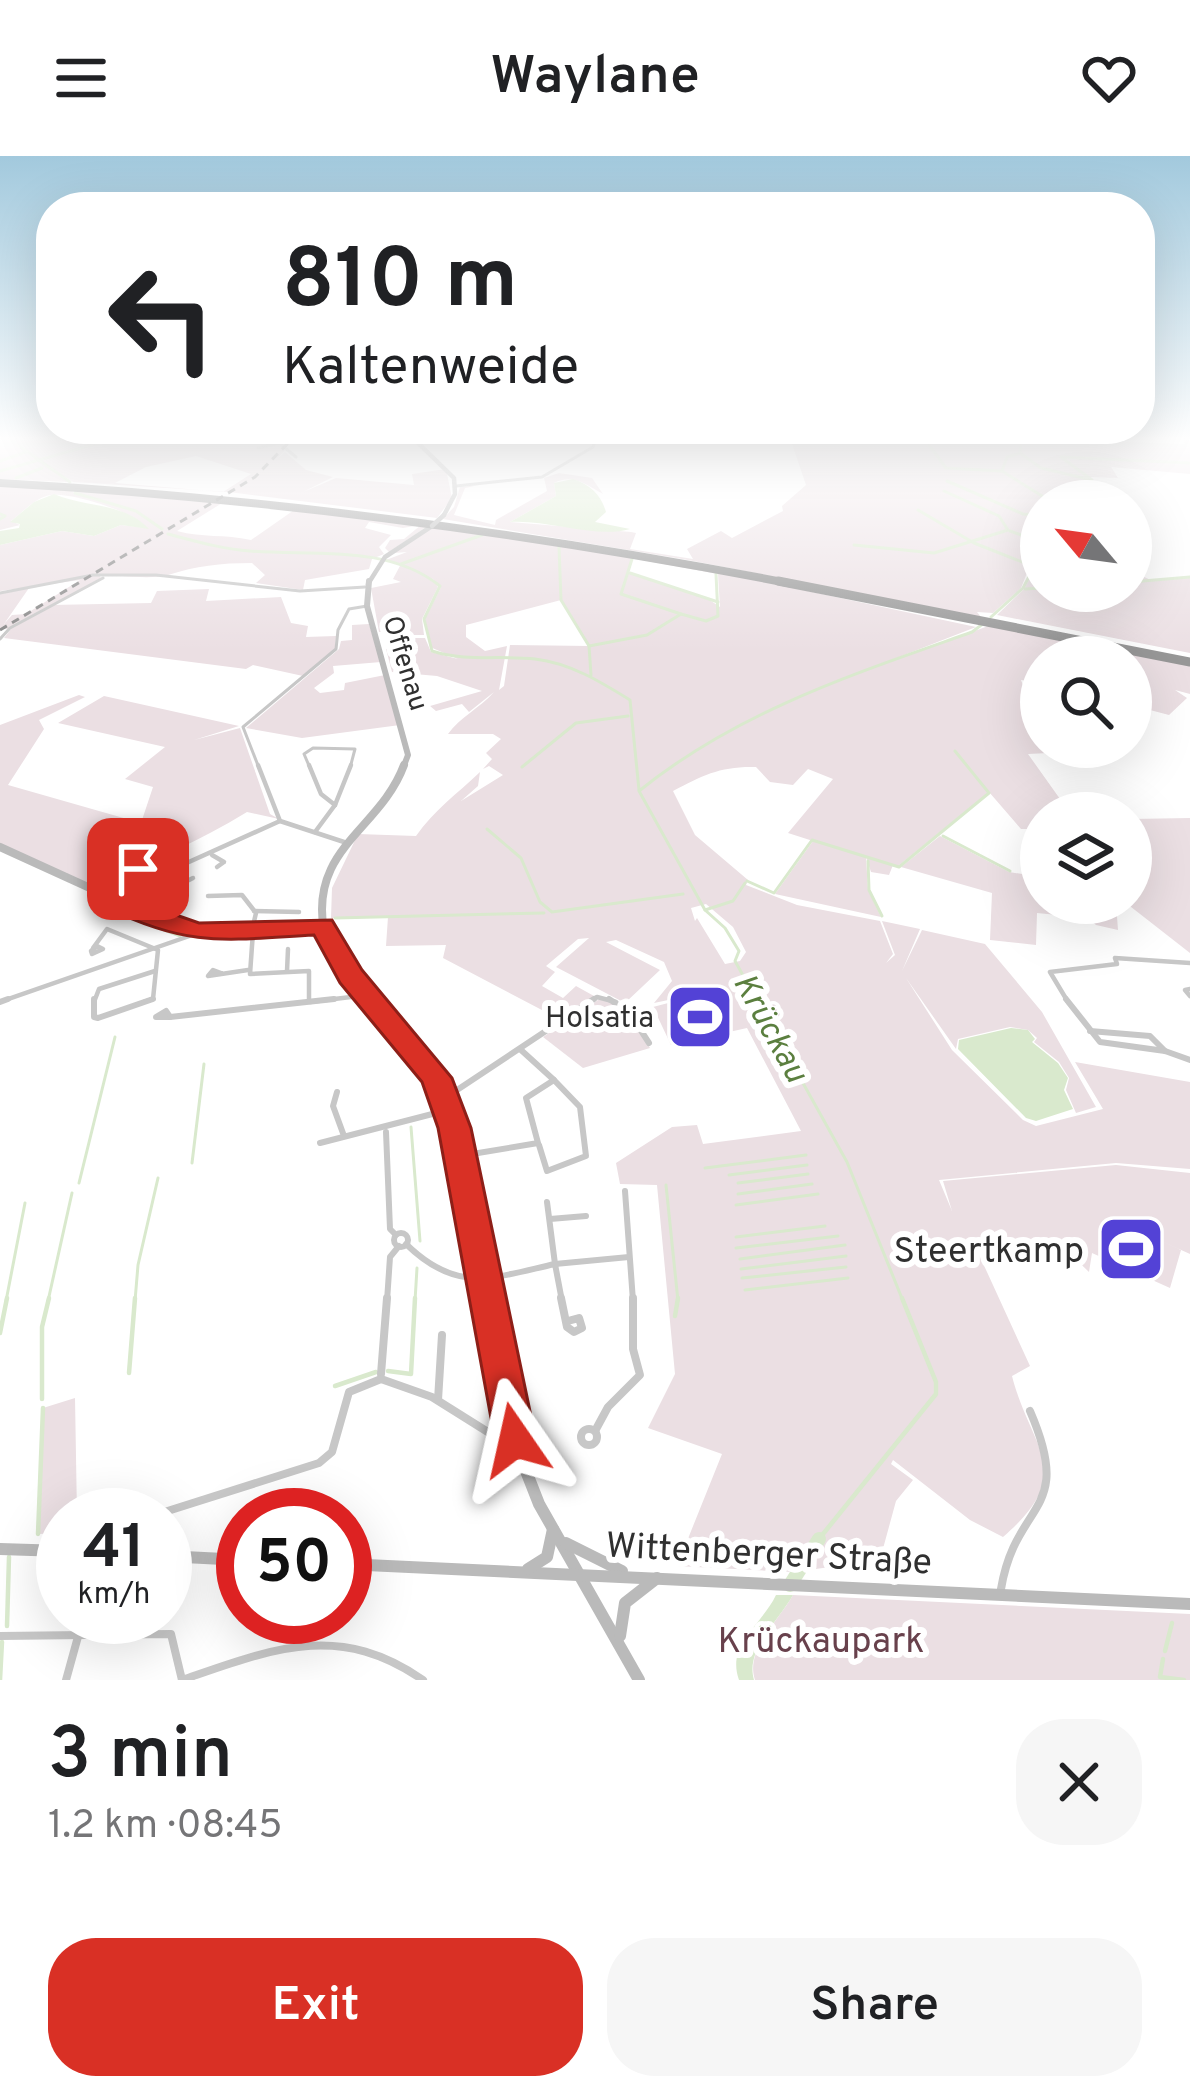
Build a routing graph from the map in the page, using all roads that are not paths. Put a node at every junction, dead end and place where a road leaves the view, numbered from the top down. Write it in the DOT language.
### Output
graph roads {
  1 [pos="331,509"];
  2 [pos="447,509"];
  3 [pos="108,575"];
  4 [pos="365,587"];
  5 [pos="0,592"];
  6 [pos="367,606"];
  7 [pos="0,639"];
  8 [pos="1190,661"];
  9 [pos="337,806"];
  10 [pos="280,821"];
  11 [pos="315,832"];
  12 [pos="344,842"];
  13 [pos="0,847"];
  14 [pos="212,855"];
  15 [pos="217,867"];
  16 [pos="138,869"];
  17 [pos="159,876"];
  18 [pos="193,878"];
  19 [pos="208,896"];
  20 [pos="116,902"];
  21 [pos="254,910"];
  22 [pos="299,912"];
  23 [pos="199,932"];
  24 [pos="252,932"];
  25 [pos="325,933"];
  26 [pos="93,948"];
  27 [pos="287,949"];
  28 [pos="158,950"];
  29 [pos="1190,963"];
  30 [pos="155,970"];
  31 [pos="248,970"];
  32 [pos="287,971"];
  33 [pos="221,973"];
  34 [pos="367,995"];
  35 [pos="309,1000"];
  36 [pos="0,1002"];
  37 [pos="172,1019"];
  38 [pos="1090,1030"];
  39 [pos="649,1043"];
  40 [pos="520,1050"];
  41 [pos="1166,1051"];
  42 [pos="1190,1060"];
  43 [pos="554,1080"];
  44 [pos="337,1092"];
  45 [pos="447,1104"];
  46 [pos="386,1132"];
  47 [pos="344,1136"];
  48 [pos="320,1143"];
  49 [pos="538,1143"];
  50 [pos="460,1156"];
  51 [pos="625,1191"];
  52 [pos="547,1202"];
  53 [pos="586,1216"];
  54 [pos="550,1219"];
  55 [pos="403,1245"];
  56 [pos="630,1258"];
  57 [pos="555,1264"];
  58 [pos="484,1278"];
  59 [pos="568,1321"];
  60 [pos="442,1335"];
  61 [pos="381,1374"];
  62 [pos="438,1400"];
  63 [pos="1030,1411"];
  64 [pos="595,1431"];
  65 [pos="515,1440"];
  66 [pos="192,1503"];
  67 [pos="556,1533"];
  68 [pos="0,1549"];
  69 [pos="36,1550"];
  70 [pos="372,1565"];
  71 [pos="521,1571"];
  72 [pos="581,1574"];
  73 [pos="634,1576"];
  74 [pos="658,1577"];
  75 [pos="1001,1594"];
  76 [pos="1190,1604"];
  77 [pos="36,1635"];
  78 [pos="0,1636"];
  79 [pos="76,1644"];
  80 [pos="173,1644"];
  81 [pos="621,1644"];
  82 [pos="66,1680"];
  83 [pos="182,1680"];
  84 [pos="424,1680"];
  85 [pos="640,1680"];
  1 -- 8 [label="highway"];
  2 -- 4 [label="main road, Offenau, bridge"];
  3 -- 4 [label="street"];
  3 -- 5 [label="street"];
  3 -- 7 [label="street"];
  4 -- 6 [label="main road, Offenau"];
  6 -- 10 [label="street"];
  6 -- 12 [label="main road, Offenau"];
  9 -- 9 [label="street"];
  9 -- 11 [label="street"];
  10 -- 11 [label="street"];
  10 -- 14 [label="street"];
  11 -- 12 [label="street"];
  12 -- 25 [label="main road, Offenau"];
  13 -- 20 [label="main road"];
  14 -- 15 [label="street"];
  14 -- 17 [label="street"];
  16 -- 17 [label="street"];
  17 -- 18 [label="street"];
  17 -- 20 [label="street"];
  19 -- 21 [label="street"];
  20 -- 23 [label="main road"];
  21 -- 22 [label="street"];
  21 -- 24 [label="street"];
  23 -- 24 [label="main road"];
  23 -- 28 [label="street"];
  24 -- 25 [label="main road"];
  24 -- 31 [label="street"];
  25 -- 34 [label="main road"];
  26 -- 28 [label="street"];
  27 -- 32 [label="street"];
  28 -- 30 [label="street"];
  28 -- 36 [label="street"];
  29 -- 38 [label="street"];
  30 -- 30 [label="street"];
  31 -- 32 [label="street"];
  31 -- 33 [label="street"];
  32 -- 35 [label="street"];
  34 -- 35 [label="street"];
  34 -- 45 [label="main road"];
  35 -- 37 [label="street"];
  38 -- 41 [label="street"];
  38 -- 41 [label="street"];
  39 -- 40 [label="street"];
  40 -- 43 [label="street"];
  40 -- 45 [label="street"];
  41 -- 42 [label="street"];
  43 -- 49 [label="street"];
  43 -- 49 [label="street"];
  44 -- 47 [label="street"];
  45 -- 47 [label="street"];
  45 -- 50 [label="main road"];
  46 -- 55 [label="street"];
  47 -- 48 [label="street"];
  49 -- 50 [label="street"];
  50 -- 58 [label="main road"];
  51 -- 56 [label="street"];
  52 -- 54 [label="street"];
  53 -- 54 [label="street"];
  54 -- 57 [label="street"];
  55 -- 58 [label="street"];
  55 -- 61 [label="street"];
  56 -- 57 [label="street"];
  56 -- 64 [label="street"];
  57 -- 58 [label="street"];
  57 -- 59 [label="street"];
  58 -- 65 [label="main road"];
  60 -- 62 [label="street"];
  62 -- 65 [label="street"];
  62 -- 66 [label="street"];
  63 -- 75 [label="street"];
  65 -- 67 [label="main road"];
  67 -- 71 [label="main road"];
  67 -- 72 [label="main road"];
  67 -- 73 [label="main road"];
  68 -- 69 [label="main road"];
  70 -- 71 [label="main road, Wittenberger Straße"];
  71 -- 72 [label="main road, Wittenberger Straße"];
  72 -- 73 [label="main road, Wittenberger Straße"];
  72 -- 81 [label="main road"];
  73 -- 74 [label="main road, Wittenberger Straße"];
  74 -- 75 [label="main road, Wittenberger Straße"];
  74 -- 81 [label="main road"];
  75 -- 76 [label="main road, Wittenberger Straße"];
  77 -- 78 [label="street"];
  79 -- 82 [label="street"];
  80 -- 83 [label="street"];
  81 -- 85 [label="main road"];
  83 -- 84 [label="street"];
}
